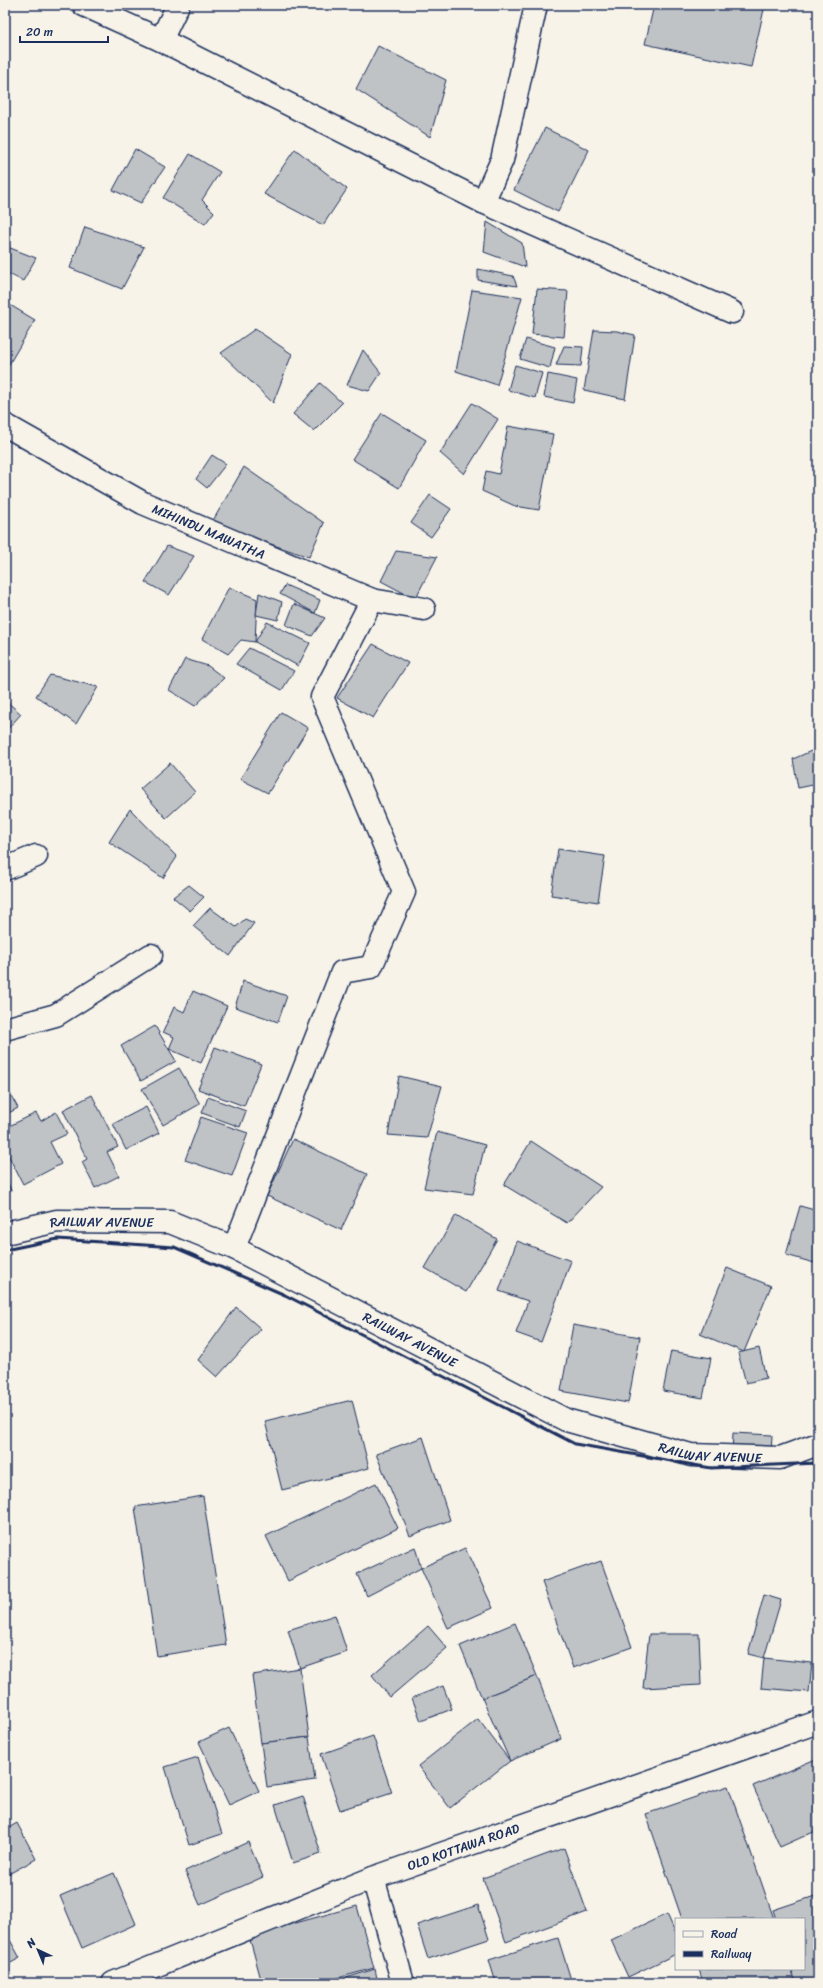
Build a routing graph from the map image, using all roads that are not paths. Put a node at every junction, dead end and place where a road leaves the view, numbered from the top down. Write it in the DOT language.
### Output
graph roads {
  1 [pos="84,5"];
  2 [pos="178,5"];
  3 [pos="536,5"];
  4 [pos="161,40"];
  5 [pos="483,202"];
  6 [pos="732,312"];
  7 [pos="5,425"];
  8 [pos="372,600"];
  9 [pos="424,609"];
  10 [pos="36,856"];
  11 [pos="5,869"];
  12 [pos="151,955"];
  13 [pos="5,1030"];
  14 [pos="5,1233"];
  15 [pos="234,1248"];
  16 [pos="818,1444"];
  17 [pos="818,1722"];
  18 [pos="373,1878"];
  19 [pos="113,1983"];
  20 [pos="403,1983"];
  1 -- 4 [label="street"];
  2 -- 4 [label="street"];
  3 -- 5 [label="street"];
  4 -- 5 [label="street"];
  5 -- 6 [label="street"];
  7 -- 8 [label="street, MIHINDU MAWATHA"];
  8 -- 9 [label="street, MIHINDU MAWATHA"];
  8 -- 15 [label="street"];
  10 -- 11 [label="street"];
  12 -- 13 [label="street"];
  14 -- 15 [label="street, RAILWAY AVENUE"];
  15 -- 16 [label="street, RAILWAY AVENUE"];
  17 -- 18 [label="street, OLD KOTTAWA ROAD"];
  18 -- 19 [label="street, OLD KOTTAWA ROAD"];
  18 -- 20 [label="street"];
}
